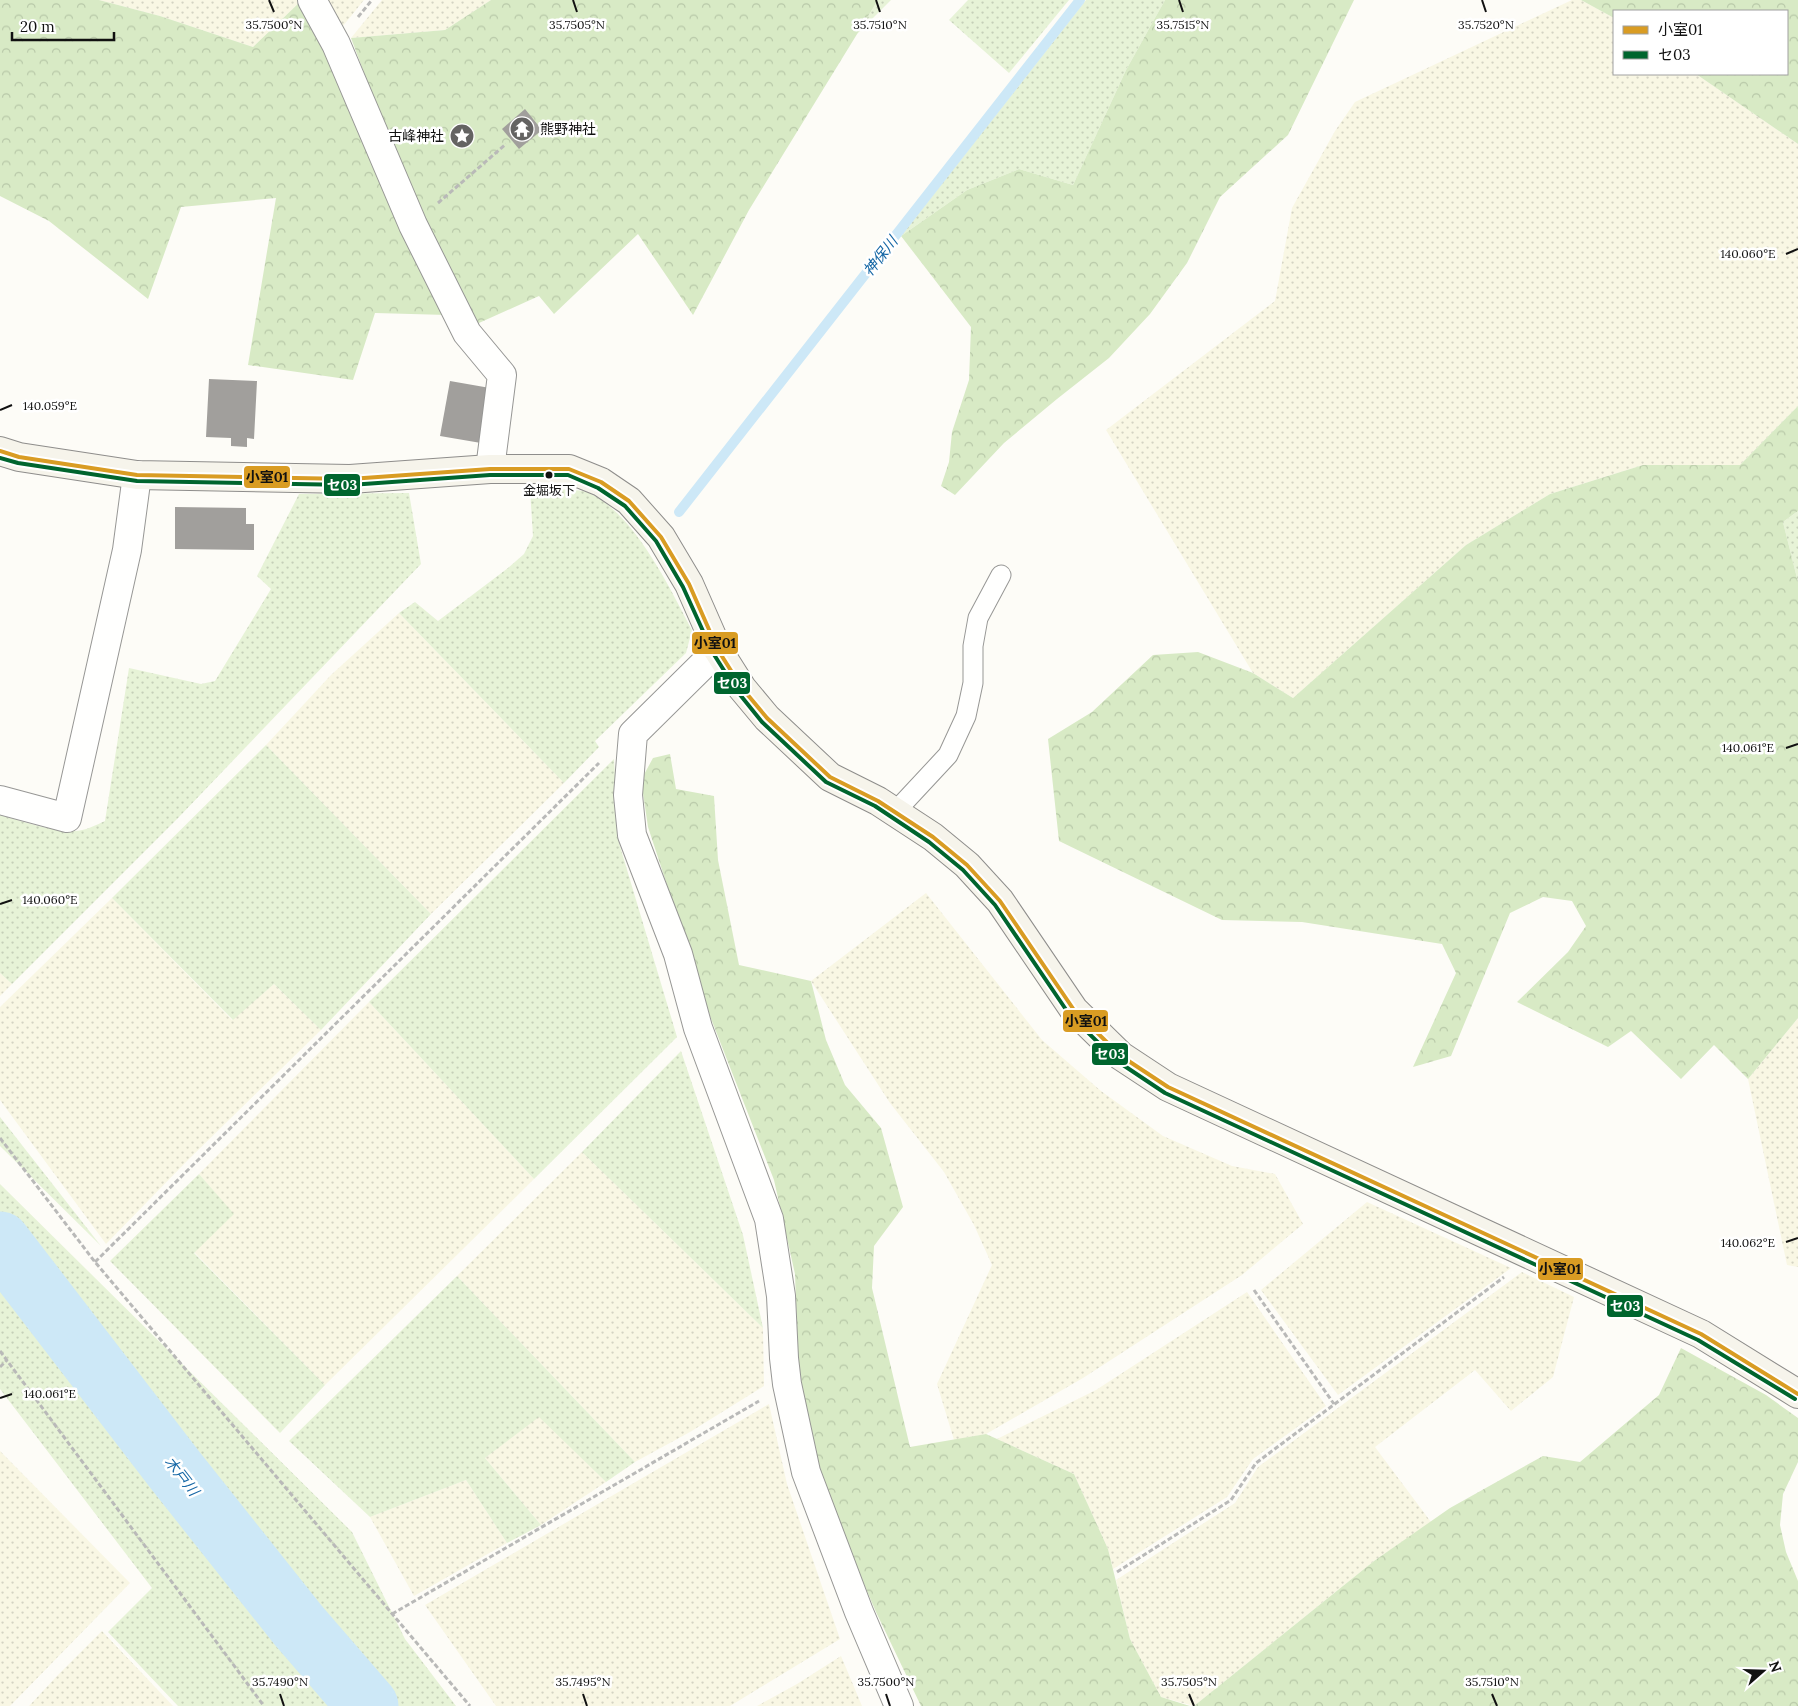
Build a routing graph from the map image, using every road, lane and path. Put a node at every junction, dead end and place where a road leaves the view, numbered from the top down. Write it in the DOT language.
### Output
graph roads {
  1 [pos="312,0"];
  2 [pos="506,144"];
  3 [pos="412,225"];
  4 [pos="0,451"];
  5 [pos="490,469"];
  6 [pos="137,475"];
  7 [pos="1001,575"];
  8 [pos="718,650"];
  9 [pos="633,734"];
  10 [pos="609,753"];
  11 [pos="0,800"];
  12 [pos="894,813"];
  13 [pos="0,1138"];
  14 [pos="1532,1256"];
  15 [pos="95,1262"];
  16 [pos="1254,1290"];
  17 [pos="0,1350"];
  18 [pos="7,1360"];
  19 [pos="0,1367"];
  20 [pos="787,1384"];
  21 [pos="1798,1394"];
  22 [pos="1334,1404"];
  23 [pos="1117,1572"];
  24 [pos="392,1614"];
  25 [pos="264,1706"];
  26 [pos="470,1706"];
  27 [pos="899,1706"];
  1 -- 3 [label="street"];
  2 -- 3 [label="path"];
  3 -- 5 [label="street"];
  4 -- 6 [label="street"];
  5 -- 6 [label="street"];
  5 -- 8 [label="street"];
  6 -- 11 [label="street"];
  7 -- 12 [label="lane"];
  8 -- 9 [label="street"];
  8 -- 12 [label="street"];
  9 -- 10 [label="street"];
  9 -- 20 [label="street"];
  10 -- 15 [label="path"];
  12 -- 14 [label="street"];
  13 -- 15 [label="path"];
  14 -- 21 [label="street"];
  14 -- 22 [label="path"];
  15 -- 24 [label="path"];
  16 -- 22 [label="path"];
  17 -- 18 [label="path"];
  18 -- 19 [label="path"];
  18 -- 25 [label="path"];
  20 -- 24 [label="path"];
  20 -- 27 [label="street"];
  22 -- 23 [label="path"];
  24 -- 26 [label="path"];
}
